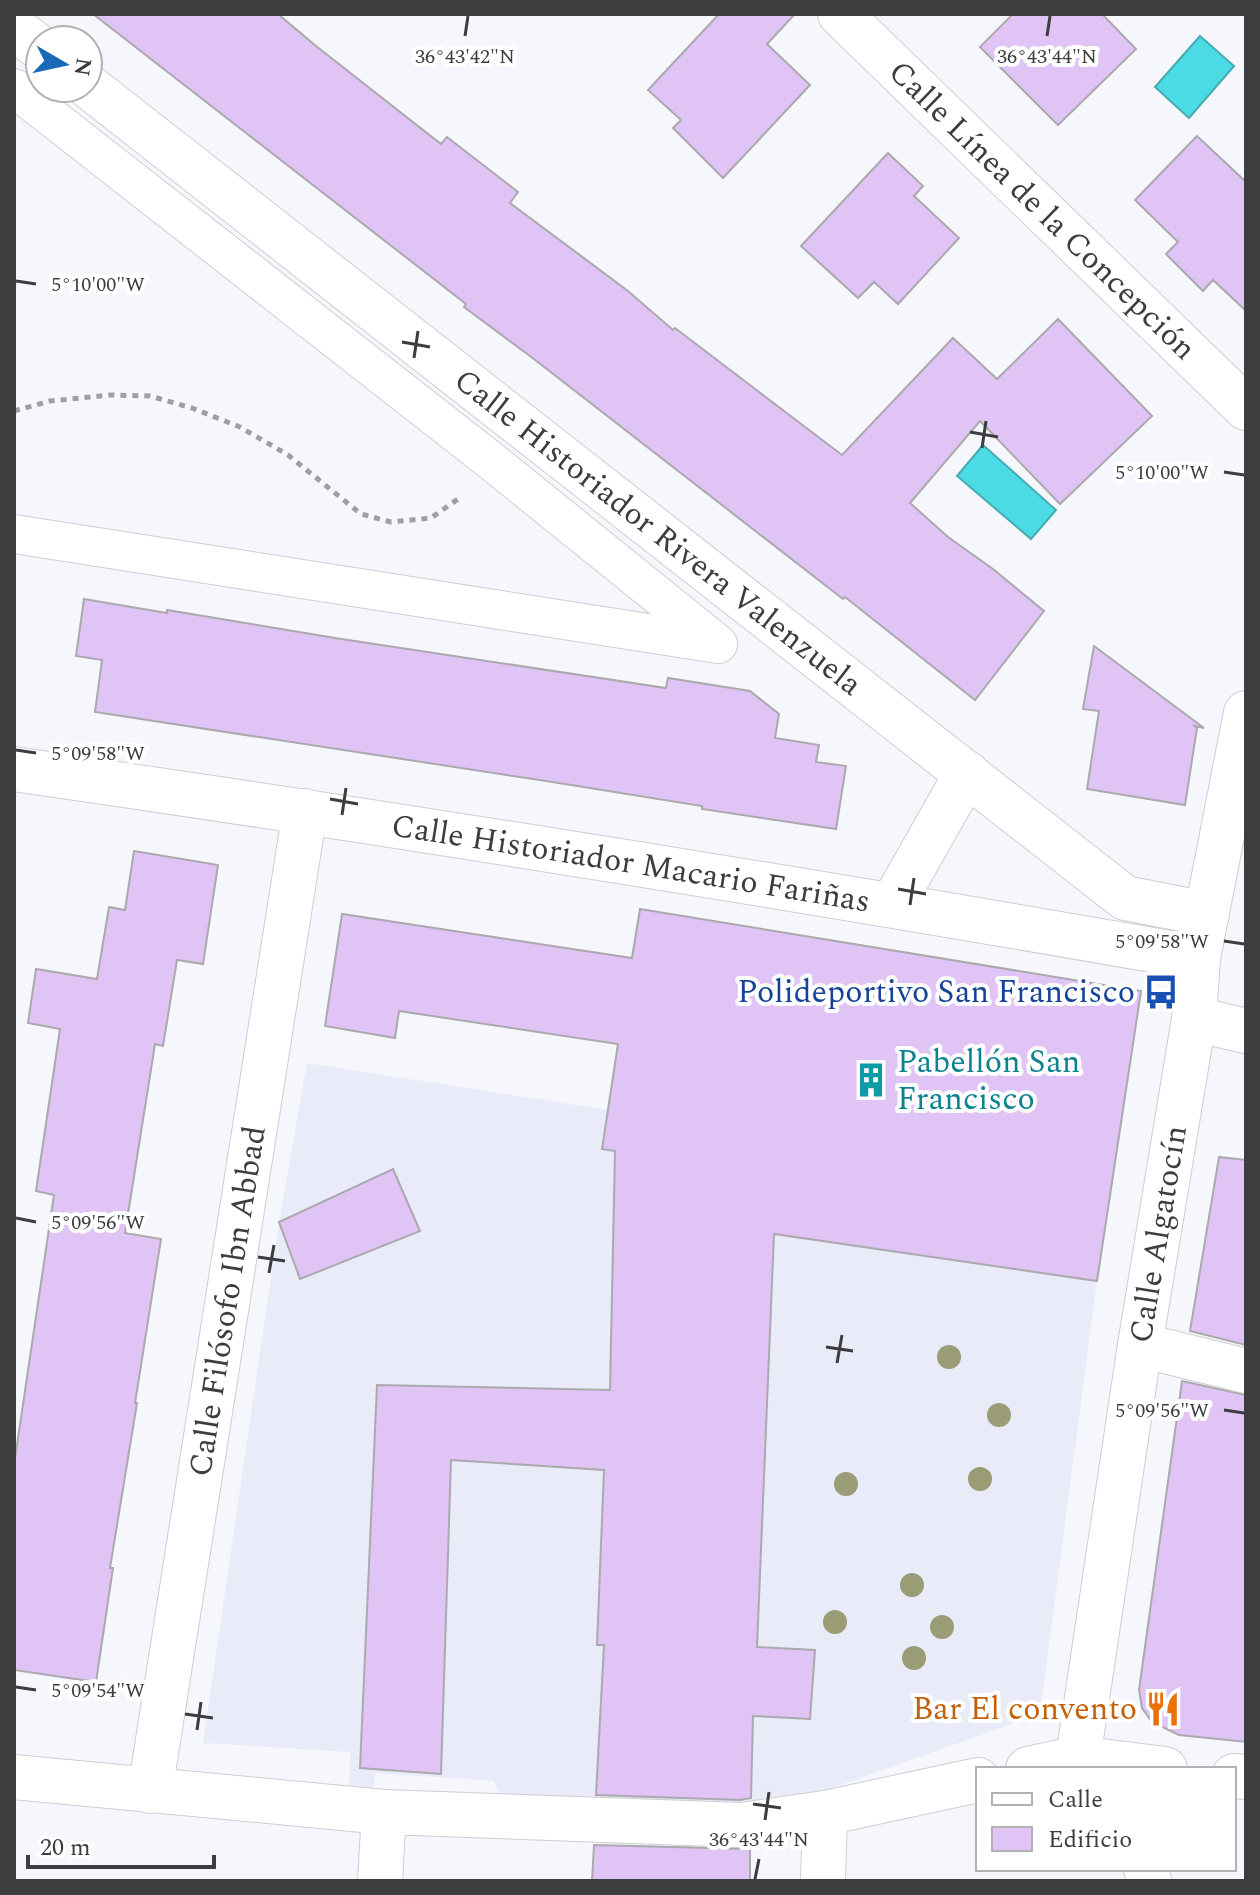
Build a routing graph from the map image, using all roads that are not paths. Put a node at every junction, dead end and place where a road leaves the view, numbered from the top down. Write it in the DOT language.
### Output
graph roads {
  1 [pos="840,14"];
  2 [pos="14,88"];
  3 [pos="104,99"];
  4 [pos="1246,408"];
  5 [pos="14,534"];
  6 [pos="1246,713"];
  7 [pos="14,769"];
  8 [pos="967,773"];
  9 [pos="305,811"];
  10 [pos="892,905"];
  11 [pos="1207,914"];
  12 [pos="1198,958"];
  13 [pos="1194,1019"];
  14 [pos="1246,1031"];
  15 [pos="1140,1345"];
  16 [pos="1246,1371"];
  17 [pos="1078,1758"];
  18 [pos="1037,1767"];
  19 [pos="1132,1767"];
  20 [pos="14,1777"];
  21 [pos="976,1780"];
  22 [pos="150,1791"];
  23 [pos="384,1812"];
  24 [pos="825,1813"];
  25 [pos="380,1881"];
  26 [pos="823,1881"];
  1 -- 4 [label="street, Calle Línea de la Concepción"];
  2 -- 5 [label="street"];
  3 -- 8 [label="street, Calle Historiador Rivera Valenzuela"];
  6 -- 11 [label="street, Calle Algatocín"];
  7 -- 9 [label="street, Calle Historiador Macario Fariñas"];
  8 -- 10 [label="street"];
  8 -- 11 [label="street, Calle Historiador Rivera Valenzuela"];
  9 -- 10 [label="street, Calle Historiador Macario Fariñas"];
  9 -- 22 [label="street, Calle Filósofo Ibn Abbad"];
  10 -- 12 [label="street, Calle Historiador Macario Fariñas"];
  11 -- 12 [label="street, Calle Algatocín"];
  12 -- 13 [label="street, Calle Algatocín"];
  13 -- 14 [label="street"];
  13 -- 15 [label="street, Calle Algatocín"];
  15 -- 16 [label="street"];
  15 -- 17 [label="street, Calle Algatocín"];
  17 -- 18 [label="street"];
  17 -- 19 [label="street"];
  20 -- 22 [label="street"];
  21 -- 24 [label="street"];
  22 -- 23 [label="street"];
  23 -- 24 [label="street"];
  23 -- 25 [label="street"];
  24 -- 26 [label="street"];
}
